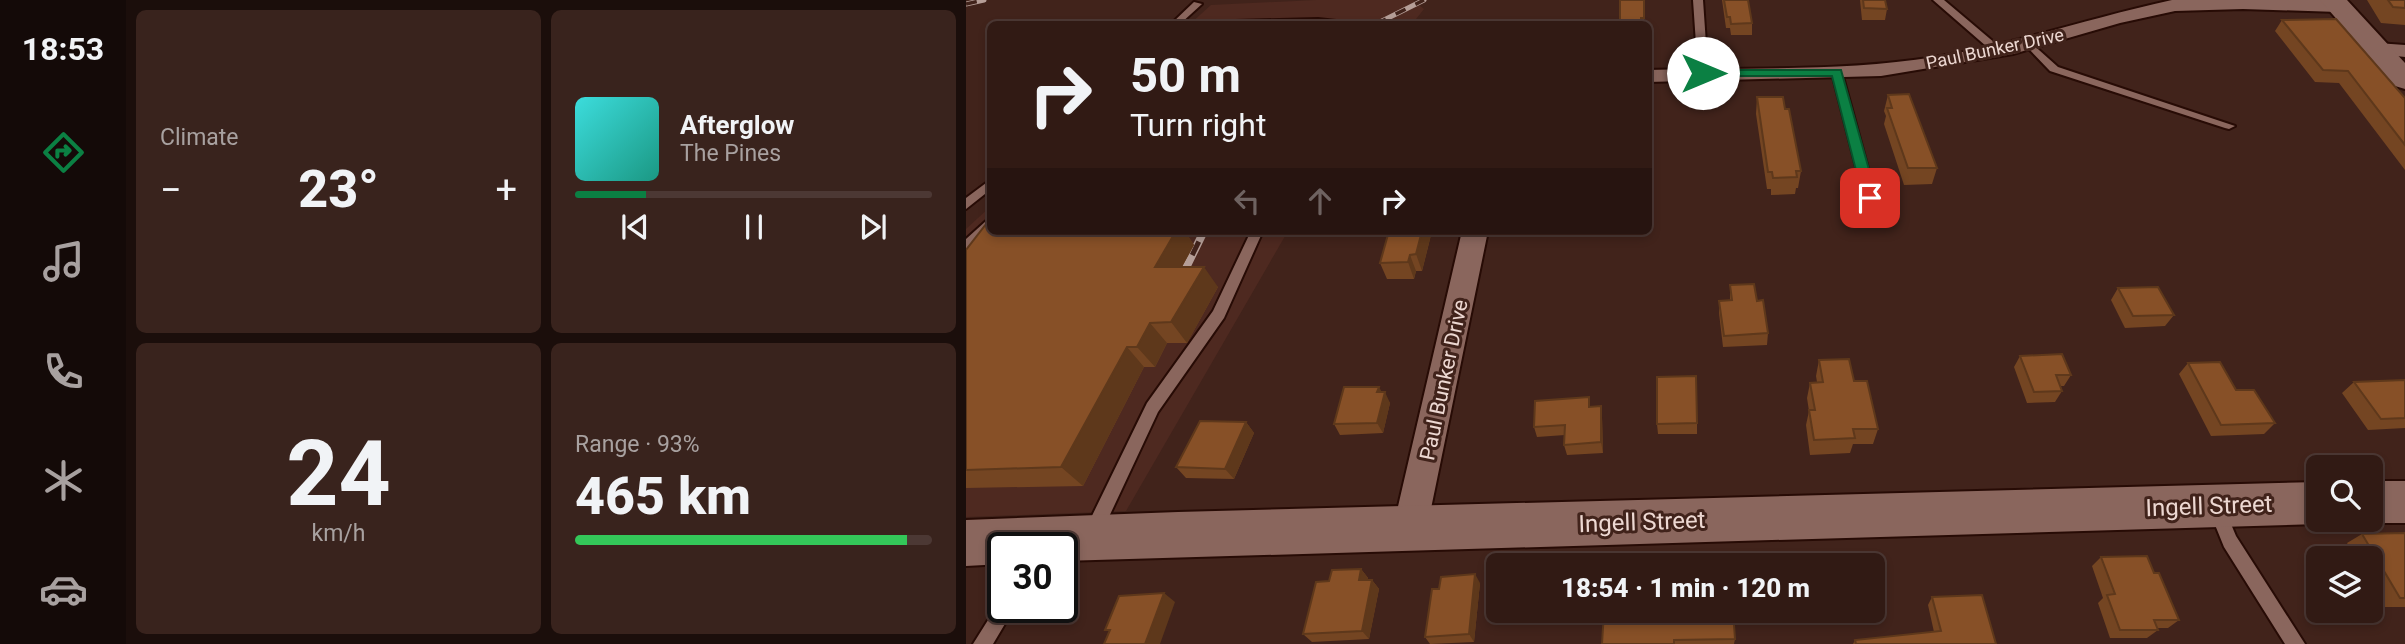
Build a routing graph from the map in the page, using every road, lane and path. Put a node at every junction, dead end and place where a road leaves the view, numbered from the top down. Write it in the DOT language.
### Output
graph roads {
  1 [pos="1698,0"];
  2 [pos="1938,0"];
  3 [pos="2336,3"];
  4 [pos="1197,4"];
  5 [pos="1178,21"];
  6 [pos="2029,44"];
  7 [pos="2377,49"];
  8 [pos="1998,51"];
  9 [pos="2405,51"];
  10 [pos="1703,73"];
  11 [pos="1837,73"];
  12 [pos="1652,76"];
  13 [pos="2405,80"];
  14 [pos="2229,126"];
  15 [pos="987,187"];
  16 [pos="1870,198"];
  17 [pos="966,205"];
  18 [pos="987,227"];
  19 [pos="1255,235"];
  20 [pos="1474,235"];
  21 [pos="966,246"];
  22 [pos="2383,502"];
  23 [pos="2405,502"];
  24 [pos="2306,503"];
  25 [pos="2215,506"];
  26 [pos="1410,528"];
  27 [pos="1068,532"];
  28 [pos="1078,540"];
  29 [pos="966,543"];
  30 [pos="987,543"];
  31 [pos="996,623"];
  32 [pos="982,644"];
  33 [pos="2296,644"];
  1 -- 10 [label="lane"];
  2 -- 8 [label="lane"];
  3 -- 6 [label="street, Paul Bunker Drive"];
  3 -- 7 [label="street"];
  4 -- 5 [label="lane"];
  6 -- 8 [label="street, Paul Bunker Drive"];
  6 -- 14 [label="lane"];
  7 -- 9 [label="street"];
  7 -- 13 [label="street"];
  8 -- 11 [label="street, Paul Bunker Drive"];
  10 -- 11 [label="street, Paul Bunker Drive"];
  10 -- 12 [label="street, Paul Bunker Drive"];
  11 -- 16 [label="lane"];
  15 -- 17 [label="lane"];
  18 -- 21 [label="lane"];
  19 -- 27 [label="lane"];
  20 -- 26 [label="street, Paul Bunker Drive"];
  22 -- 23 [label="street"];
  24 -- 25 [label="street, Ingell Street"];
  25 -- 26 [label="street, Ingell Street"];
  25 -- 33 [label="lane"];
  26 -- 28 [label="street, Ingell Street"];
  29 -- 30 [label="street, Ingell Street"];
  31 -- 32 [label="lane"];
}
